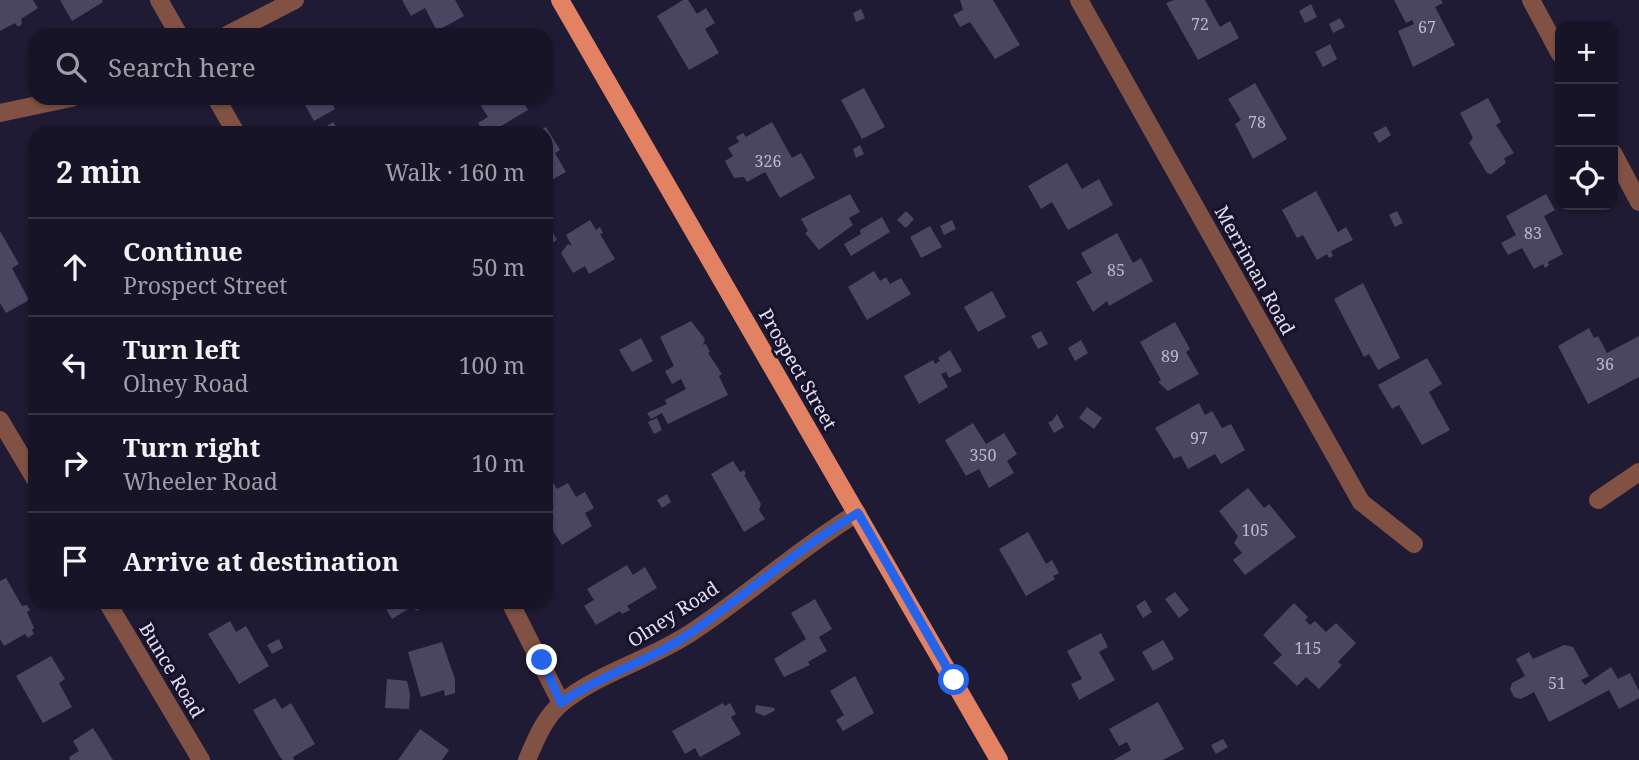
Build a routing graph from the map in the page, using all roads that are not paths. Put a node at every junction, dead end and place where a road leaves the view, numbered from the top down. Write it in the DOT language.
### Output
graph roads {
  1 [pos="159,0"];
  2 [pos="295,0"];
  3 [pos="560,0"];
  4 [pos="1079,0"];
  5 [pos="1531,0"];
  6 [pos="175,28"];
  7 [pos="241,28"];
  8 [pos="1555,45"];
  9 [pos="38,105"];
  10 [pos="220,105"];
  11 [pos="0,113"];
  12 [pos="232,126"];
  13 [pos="1618,162"];
  14 [pos="1639,202"];
  15 [pos="0,420"];
  16 [pos="28,467"];
  17 [pos="1639,472"];
  18 [pos="1598,500"];
  19 [pos="858,513"];
  20 [pos="1414,544"];
  21 [pos="111,609"];
  22 [pos="514,609"];
  23 [pos="561,703"];
  24 [pos="201,760"];
  25 [pos="527,760"];
  26 [pos="999,760"];
  1 -- 6 [label="street"];
  2 -- 7 [label="street"];
  3 -- 19 [label="main road, Prospect Street"];
  4 -- 20 [label="street, Merriman Road"];
  5 -- 8 [label="street"];
  9 -- 11 [label="street"];
  10 -- 12 [label="street"];
  13 -- 14 [label="street"];
  15 -- 16 [label="street"];
  17 -- 18 [label="street"];
  19 -- 23 [label="street, Olney Road"];
  19 -- 26 [label="main road, Prospect Street"];
  21 -- 24 [label="street, Bunce Road"];
  22 -- 23 [label="street"];
  23 -- 25 [label="street, Olney Road"];
}
